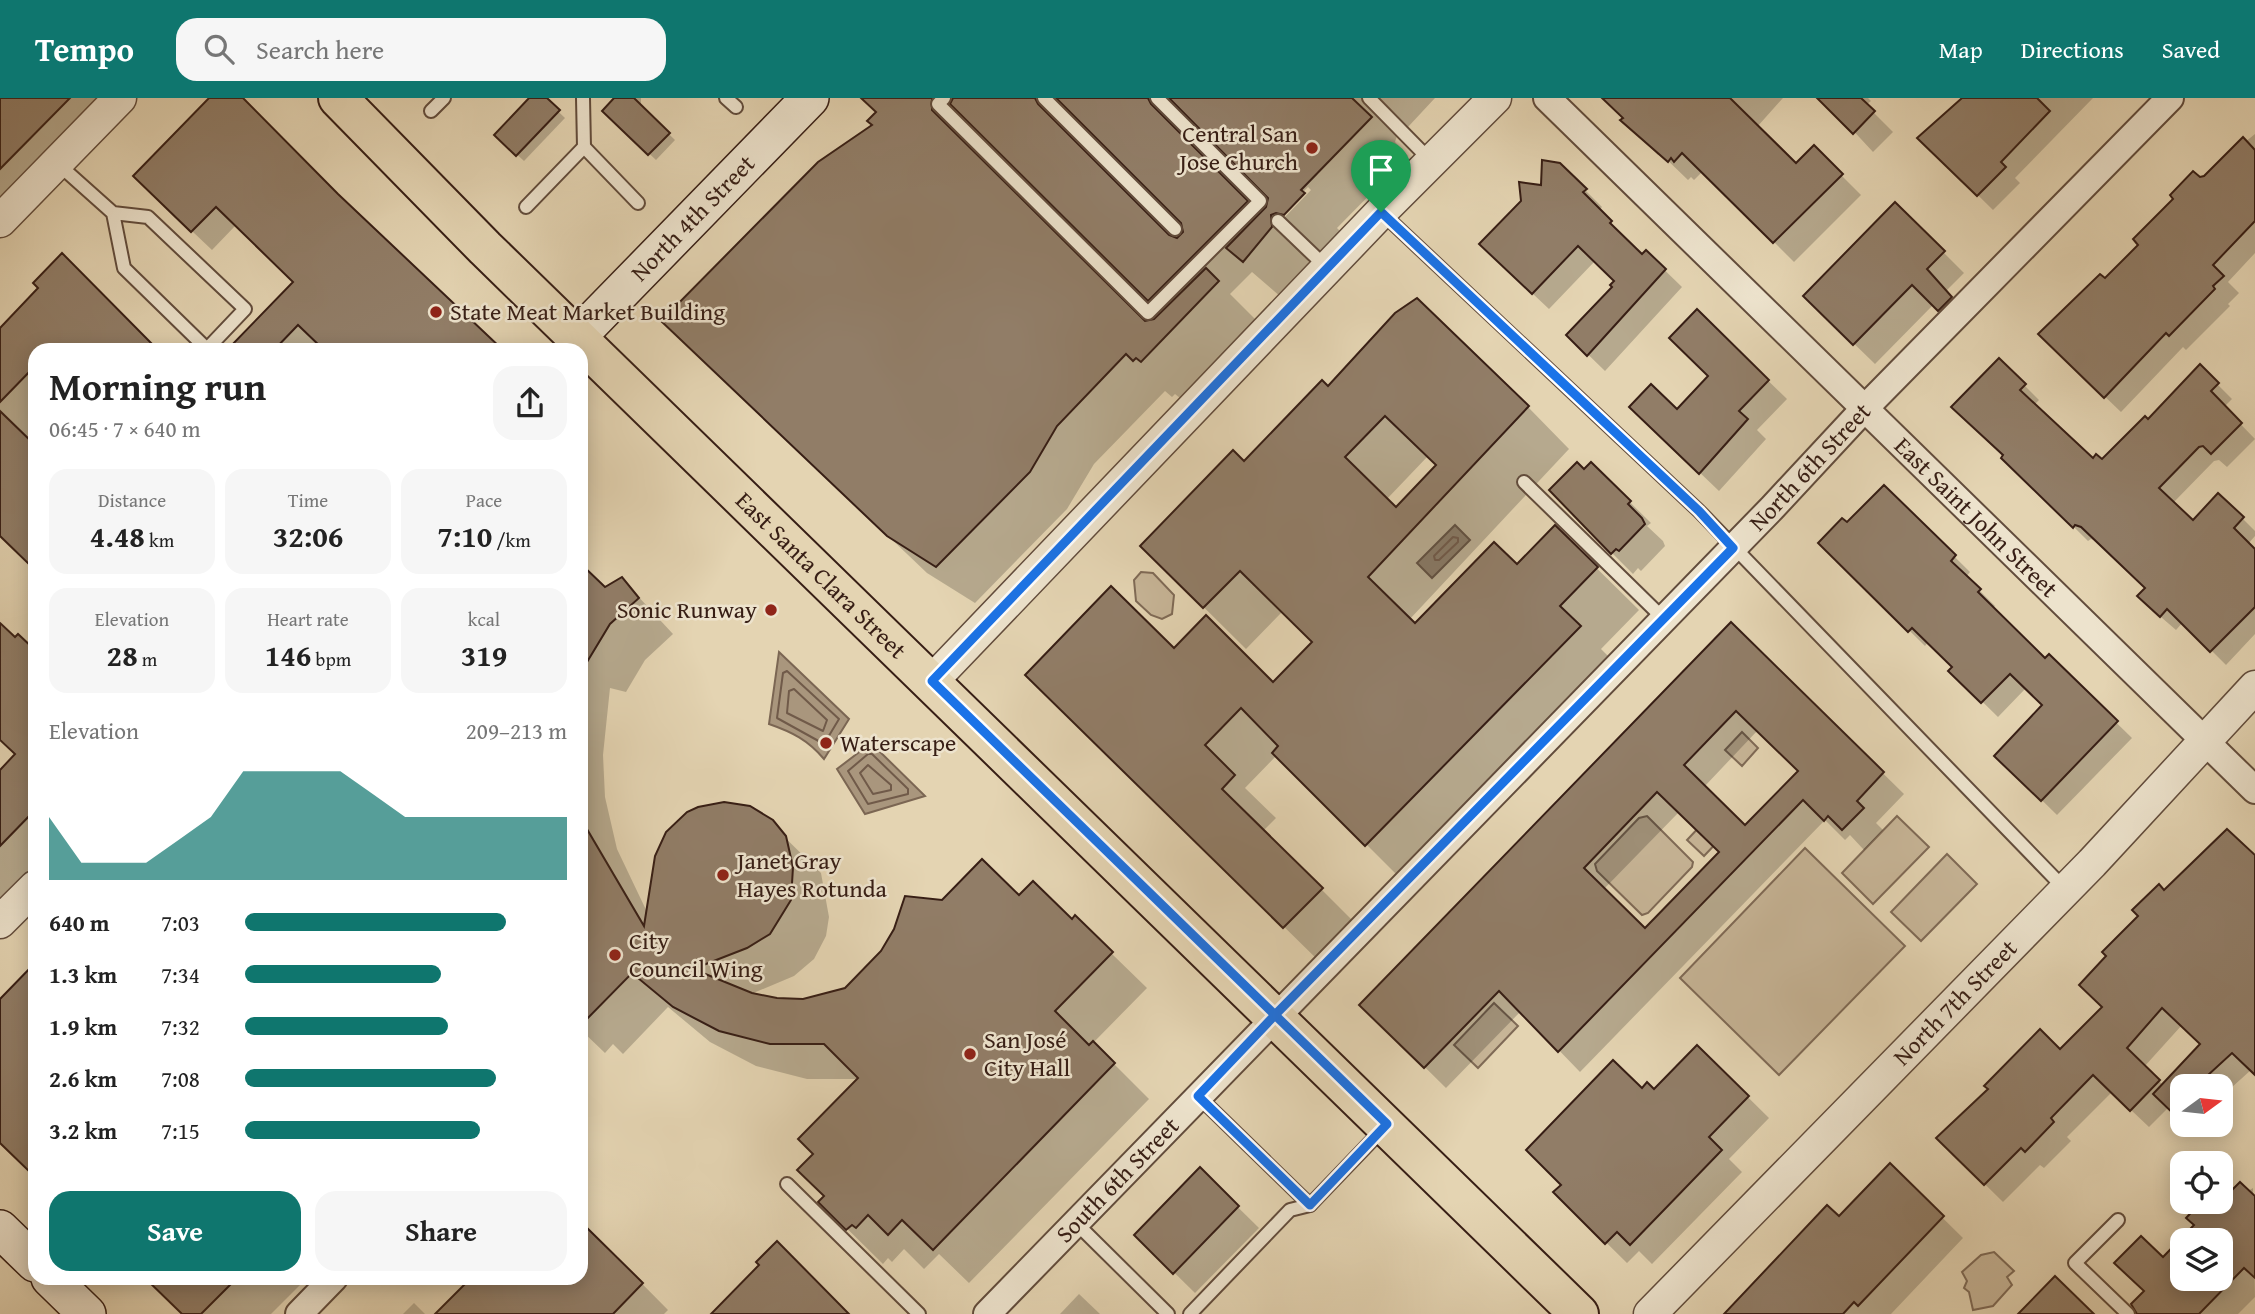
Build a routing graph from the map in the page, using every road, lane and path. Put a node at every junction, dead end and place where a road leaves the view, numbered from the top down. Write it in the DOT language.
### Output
graph roads {
  1 [pos="120,98"];
  2 [pos="338,98"];
  3 [pos="444,98"];
  4 [pos="583,98"];
  5 [pos="810,98"];
  6 [pos="944,98"];
  7 [pos="1044,98"];
  8 [pos="1157,98"];
  9 [pos="1369,98"];
  10 [pos="1495,98"];
  11 [pos="1547,98"];
  12 [pos="2170,98"];
  13 [pos="430,111"];
  14 [pos="584,147"];
  15 [pos="57,162"];
  16 [pos="1431,162"];
  17 [pos="638,202"];
  18 [pos="526,207"];
  19 [pos="1381,212"];
  20 [pos="113,213"];
  21 [pos="0,221"];
  22 [pos="1278,221"];
  23 [pos="1175,229"];
  24 [pos="1327,268"];
  25 [pos="200,343"];
  26 [pos="214,343"];
  27 [pos="571,343"];
  28 [pos="588,359"];
  29 [pos="1864,408"];
  30 [pos="1524,482"];
  31 [pos="1733,548"];
  32 [pos="1664,619"];
  33 [pos="932,681"];
  34 [pos="2255,687"];
  35 [pos="2204,741"];
  36 [pos="2255,790"];
  37 [pos="2065,890"];
  38 [pos="28,894"];
  39 [pos="0,922"];
  40 [pos="1275,1015"];
  41 [pos="1198,1096"];
  42 [pos="1387,1124"];
  43 [pos="787,1184"];
  44 [pos="1310,1205"];
  45 [pos="2118,1220"];
  46 [pos="1077,1224"];
  47 [pos="0,1229"];
  48 [pos="28,1256"];
  49 [pos="57,1285"];
  50 [pos="327,1285"];
  51 [pos="87,1314"];
  52 [pos="299,1314"];
  53 [pos="919,1314"];
  54 [pos="988,1314"];
  55 [pos="1168,1314"];
  56 [pos="1190,1314"];
  57 [pos="1579,1314"];
  58 [pos="1650,1314"];
  59 [pos="2128,1314"];
  1 -- 15 [label="street"];
  2 -- 27 [label="main road, East Santa Clara Street"];
  3 -- 13 [label="lane"];
  4 -- 14 [label="lane"];
  5 -- 27 [label="main road, North 4th Street"];
  6 -- 8 [label="lane"];
  7 -- 23 [label="lane"];
  9 -- 16 [label="lane"];
  10 -- 16 [label="street"];
  11 -- 29 [label="street, East Saint John Street"];
  12 -- 29 [label="street, North 6th Street"];
  14 -- 17 [label="lane"];
  14 -- 18 [label="lane"];
  15 -- 20 [label="lane"];
  15 -- 21 [label="street"];
  16 -- 19 [label="street"];
  19 -- 24 [label="street"];
  19 -- 31 [label="lane"];
  20 -- 25 [label="lane"];
  20 -- 26 [label="lane"];
  22 -- 24 [label="lane"];
  24 -- 33 [label="street"];
  28 -- 33 [label="main road, East Santa Clara Street"];
  29 -- 31 [label="street, North 6th Street"];
  29 -- 35 [label="street, East Saint John Street"];
  30 -- 32 [label="lane"];
  31 -- 32 [label="street, North 6th Street"];
  31 -- 37 [label="lane"];
  32 -- 40 [label="street, North 6th Street"];
  33 -- 40 [label="main road, East Santa Clara Street"];
  34 -- 35 [label="street, North 7th Street"];
  35 -- 36 [label="street, East Saint John Street"];
  35 -- 37 [label="street, North 7th Street"];
  37 -- 58 [label="street, North 7th Street"];
  38 -- 39 [label="street"];
  40 -- 41 [label="street, South 6th Street"];
  40 -- 42 [label="main road, East Santa Clara Street"];
  41 -- 44 [label="lane"];
  41 -- 46 [label="street, South 6th Street"];
  42 -- 44 [label="lane"];
  42 -- 57 [label="main road, East Santa Clara Street"];
  43 -- 53 [label="lane"];
  44 -- 56 [label="lane"];
  45 -- 59 [label="lane"];
  46 -- 54 [label="street, South 6th Street"];
  46 -- 55 [label="lane"];
  47 -- 48 [label="main road"];
  49 -- 51 [label="main road"];
  50 -- 52 [label="street"];
}
